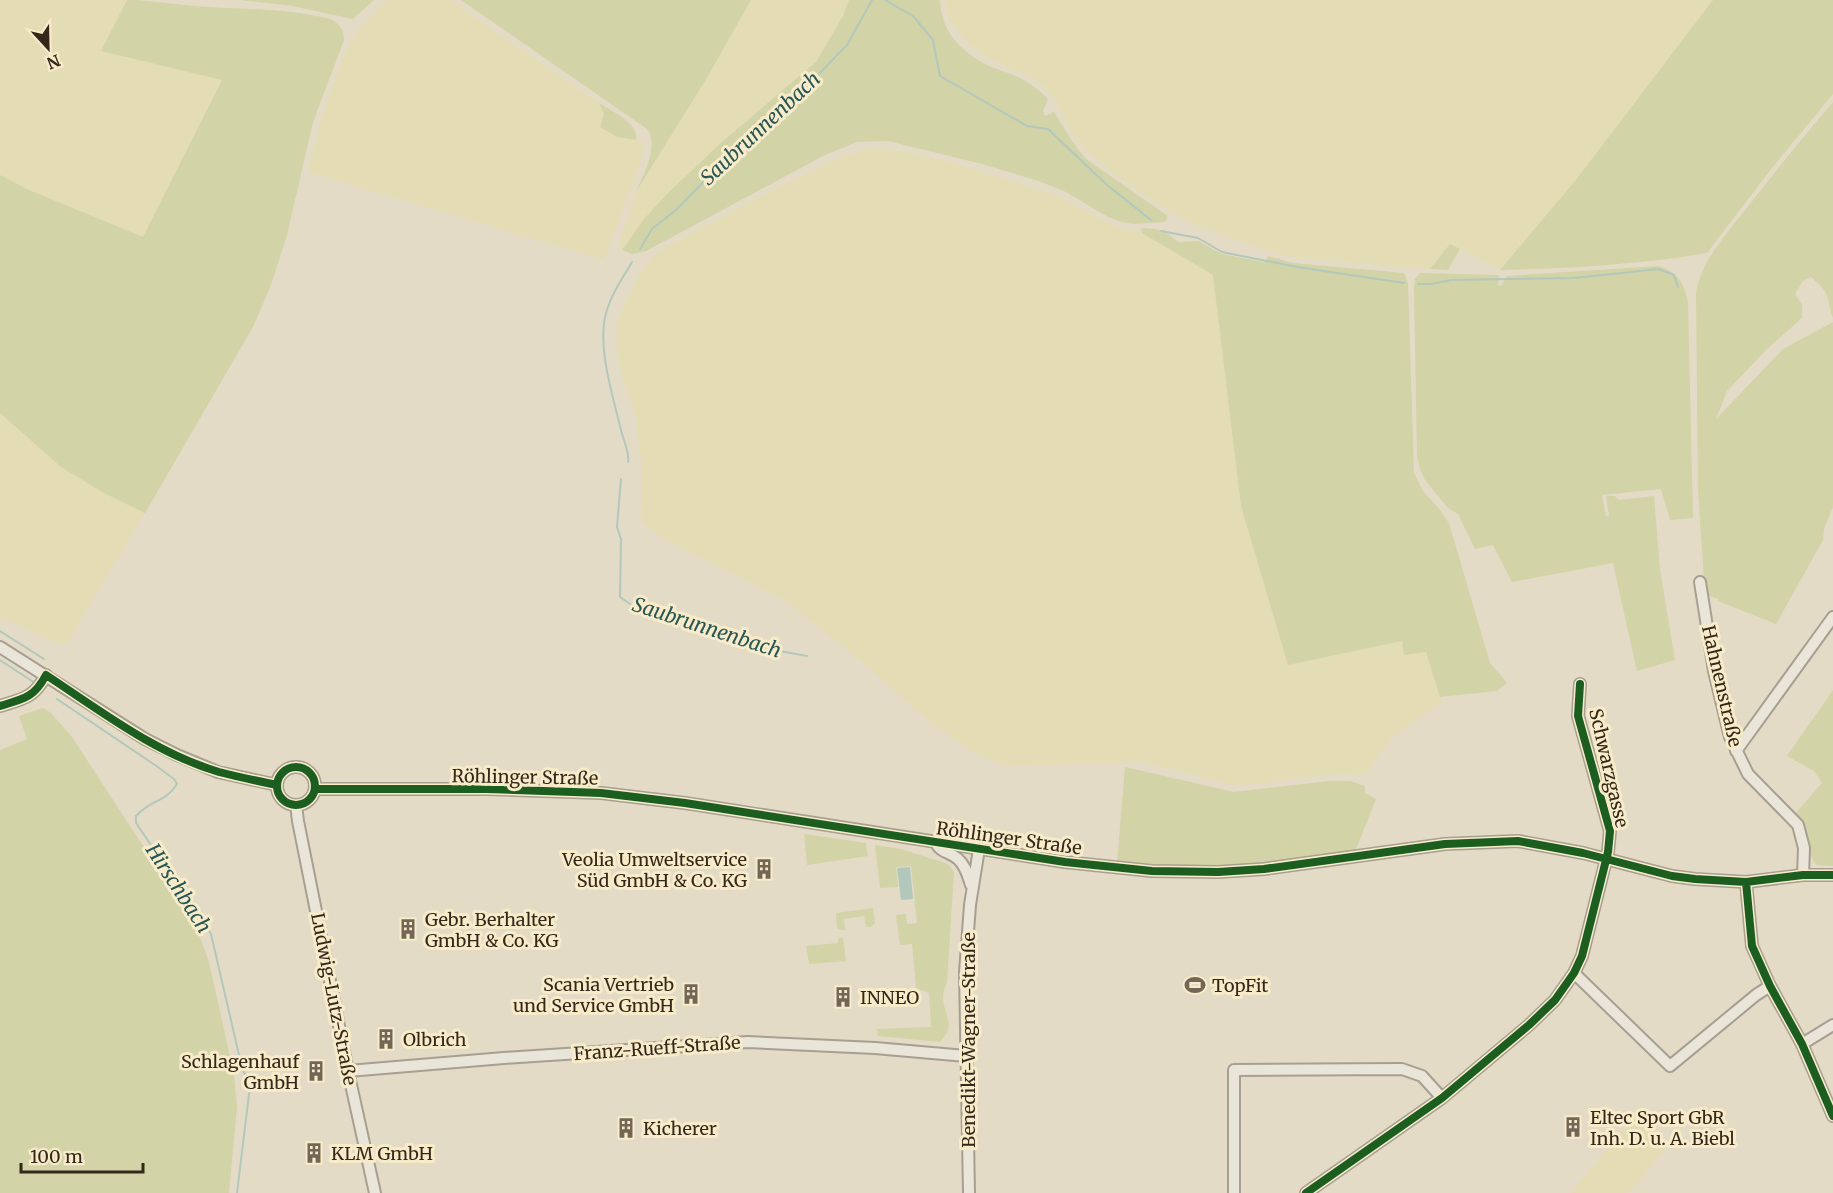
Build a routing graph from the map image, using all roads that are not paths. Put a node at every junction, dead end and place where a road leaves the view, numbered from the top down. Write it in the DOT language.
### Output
graph roads {
  1 [pos="1700,582"];
  2 [pos="1833,617"];
  3 [pos="0,647"];
  4 [pos="46,675"];
  5 [pos="1580,684"];
  6 [pos="0,706"];
  7 [pos="1736,752"];
  8 [pos="277,785"];
  9 [pos="315,789"];
  10 [pos="296,805"];
  11 [pos="935,843"];
  12 [pos="979,849"];
  13 [pos="1606,859"];
  14 [pos="1803,875"];
  15 [pos="1833,875"];
  16 [pos="1746,882"];
  17 [pos="972,888"];
  18 [pos="1574,973"];
  19 [pos="1770,986"];
  20 [pos="1833,1025"];
  21 [pos="1802,1044"];
  22 [pos="966,1056"];
  23 [pos="348,1071"];
  24 [pos="1442,1098"];
  25 [pos="1833,1116"];
  26 [pos="375,1193"];
  27 [pos="969,1193"];
  28 [pos="1234,1193"];
  29 [pos="1306,1193"];
  1 -- 7 [label="street, Hahnenstraße"];
  2 -- 7 [label="street"];
  3 -- 4 [label="street"];
  4 -- 6 [label="street"];
  4 -- 8 [label="street"];
  5 -- 13 [label="street, Schwarzgasse"];
  7 -- 14 [label="street, Hahnenstraße"];
  8 -- 9 [label="street"];
  8 -- 10 [label="street"];
  9 -- 10 [label="street"];
  9 -- 11 [label="street, Röhlinger Straße"];
  10 -- 23 [label="street, Ludwig-Lutz-Straße"];
  11 -- 12 [label="street, Röhlinger Straße"];
  11 -- 17 [label="street"];
  12 -- 13 [label="street, Röhlinger Straße"];
  12 -- 17 [label="street, Benedikt-Wagner-Straße"];
  13 -- 16 [label="street, Röhlinger Straße"];
  13 -- 18 [label="street, Schwarzgasse"];
  14 -- 15 [label="street, Röhlinger Straße"];
  14 -- 16 [label="street, Röhlinger Straße"];
  16 -- 19 [label="street"];
  17 -- 22 [label="street, Benedikt-Wagner-Straße"];
  18 -- 19 [label="street"];
  18 -- 24 [label="street, Schwarzgasse"];
  19 -- 21 [label="street"];
  20 -- 21 [label="street"];
  21 -- 25 [label="street"];
  22 -- 23 [label="street, Franz-Rueff-Straße"];
  22 -- 27 [label="street, Benedikt-Wagner-Straße"];
  23 -- 26 [label="street, Ludwig-Lutz-Straße"];
  24 -- 28 [label="street"];
  24 -- 29 [label="street, Schwarzgasse"];
}
